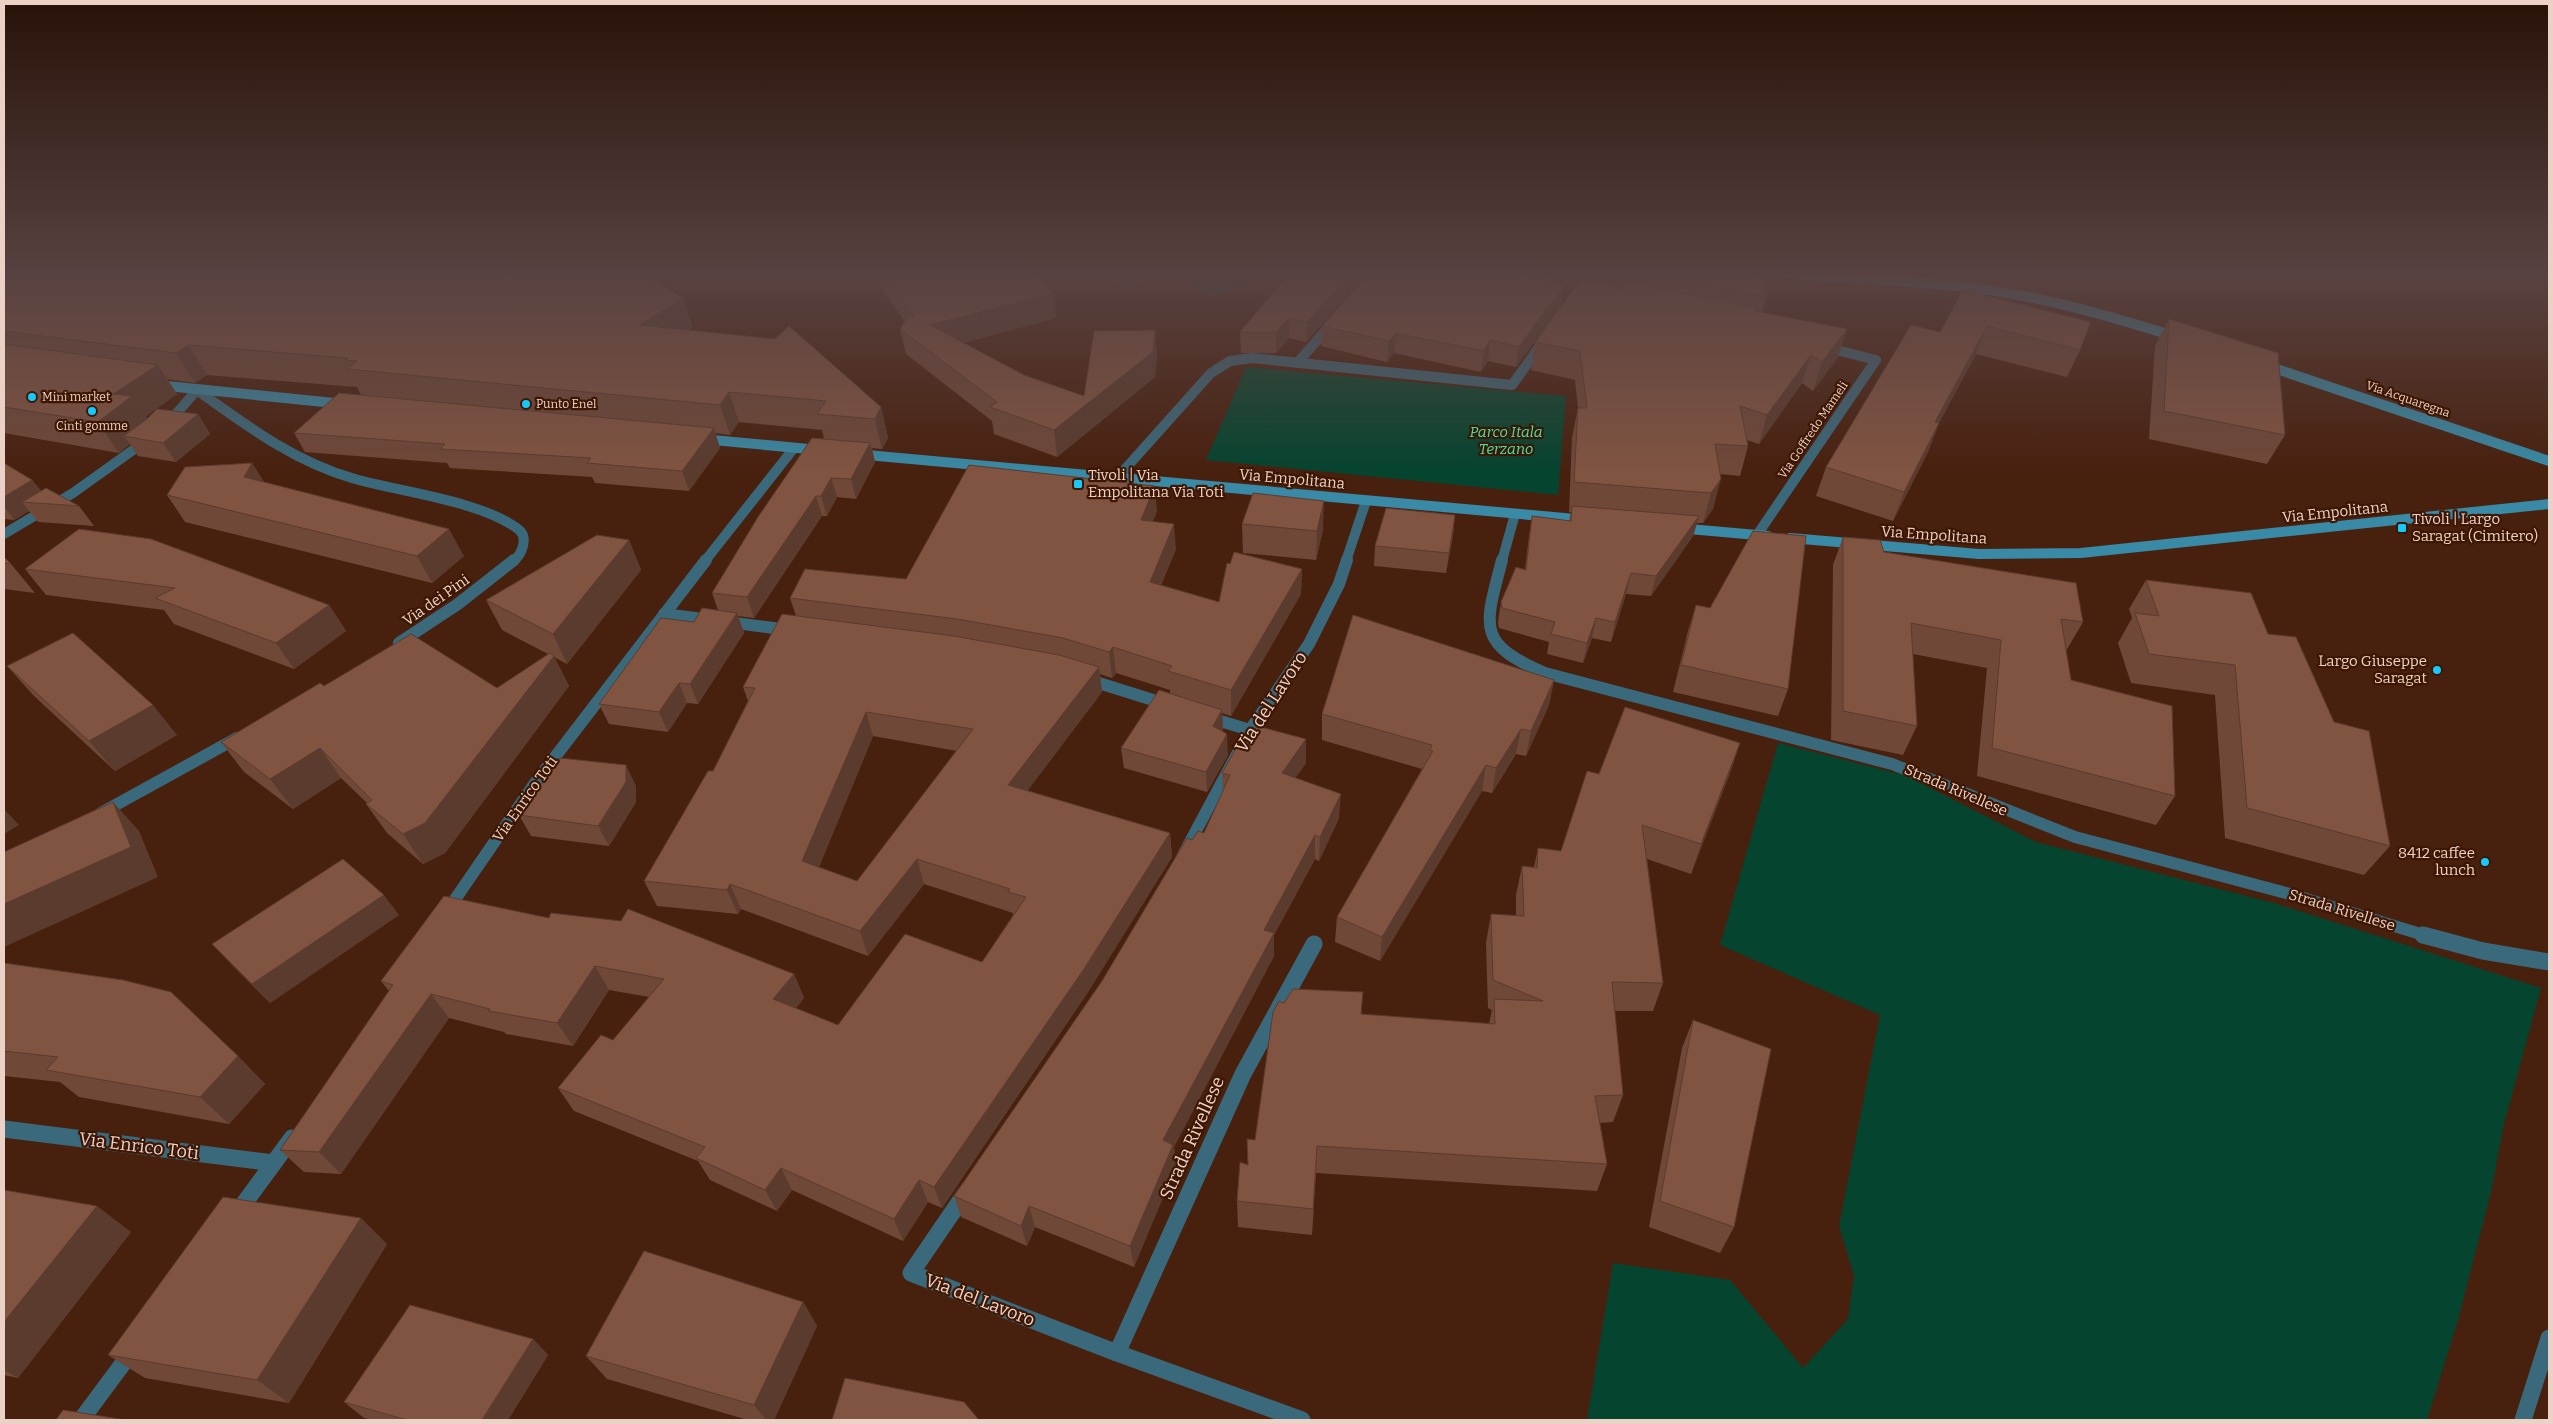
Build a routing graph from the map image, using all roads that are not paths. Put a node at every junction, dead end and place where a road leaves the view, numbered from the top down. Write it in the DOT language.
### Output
graph roads {
  1 [pos="1318,339"];
  2 [pos="1545,339"];
  3 [pos="1811,343"];
  4 [pos="1299,361"];
  5 [pos="2257,363"];
  6 [pos="147,384"];
  7 [pos="197,390"];
  8 [pos="353,405"];
  9 [pos="686,438"];
  10 [pos="794,448"];
  11 [pos="2549,461"];
  12 [pos="1117,478"];
  13 [pos="1366,502"];
  14 [pos="2549,504"];
  15 [pos="1514,514"];
  16 [pos="1602,522"];
  17 [pos="1670,528"];
  18 [pos="4,534"];
  19 [pos="1757,535"];
  20 [pos="664,614"];
  21 [pos="800,631"];
  22 [pos="387,651"];
  23 [pos="1074,675"];
  24 [pos="1250,730"];
  25 [pos="247,732"];
  26 [pos="88,819"];
  27 [pos="1178,864"];
  28 [pos="440,921"];
  29 [pos="1314,944"];
  30 [pos="2549,962"];
  31 [pos="302,1123"];
  32 [pos="4,1129"];
  33 [pos="274,1163"];
  34 [pos="977,1176"];
  35 [pos="227,1226"];
  36 [pos="145,1334"];
  37 [pos="2549,1338"];
  38 [pos="1117,1353"];
  39 [pos="81,1420"];
  40 [pos="1302,1420"];
  41 [pos="2523,1420"];
  1 -- 4 [label="street"];
  2 -- 4 [label="street"];
  3 -- 19 [label="street, Via Goffredo Mameli"];
  4 -- 12 [label="street"];
  5 -- 11 [label="main road, Via Acquaregna"];
  6 -- 7 [label="main road"];
  7 -- 8 [label="main road"];
  7 -- 18 [label="street"];
  7 -- 22 [label="street, Via dei Pini"];
  9 -- 10 [label="main road, Via Empolitana"];
  10 -- 12 [label="main road, Via Empolitana"];
  10 -- 20 [label="street, Via Enrico Toti"];
  12 -- 13 [label="main road, Via Empolitana"];
  13 -- 15 [label="main road, Via Empolitana"];
  13 -- 24 [label="street, Via del Lavoro"];
  14 -- 19 [label="main road, Via Empolitana"];
  15 -- 16 [label="main road, Via Empolitana"];
  15 -- 30 [label="street, Strada Rivellese"];
  17 -- 19 [label="main road, Via Empolitana"];
  20 -- 21 [label="street"];
  20 -- 28 [label="street, Via Enrico Toti"];
  23 -- 24 [label="street"];
  24 -- 27 [label="street, Via del Lavoro"];
  25 -- 26 [label="street"];
  29 -- 38 [label="street, Strada Rivellese"];
  31 -- 33 [label="street"];
  32 -- 33 [label="street, Via Enrico Toti"];
  33 -- 35 [label="street"];
  34 -- 38 [label="street, Via del Lavoro"];
  36 -- 39 [label="street"];
  37 -- 41 [label="street"];
  38 -- 40 [label="street, Via del Lavoro"];
}
